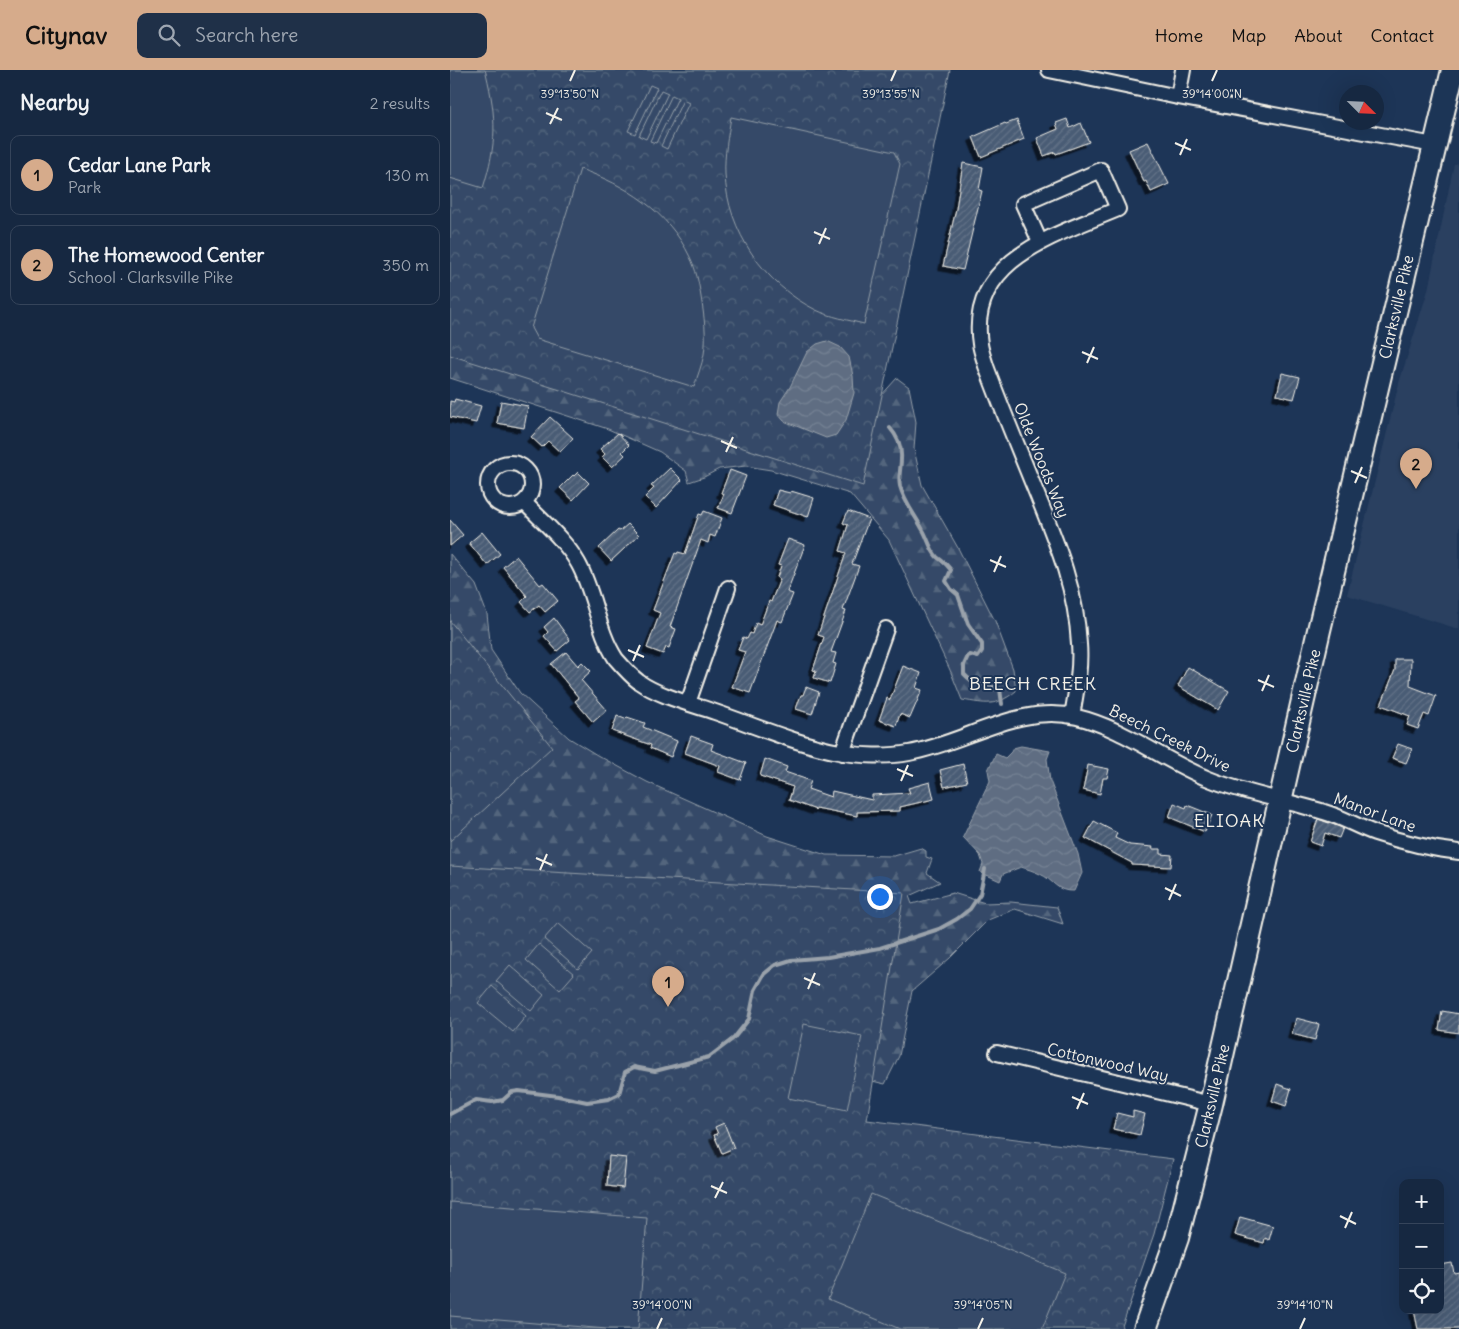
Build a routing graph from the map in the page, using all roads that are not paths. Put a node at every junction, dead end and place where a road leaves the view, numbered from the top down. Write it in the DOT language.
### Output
graph roads {
  1 [pos="1049,70"];
  2 [pos="1184,70"];
  3 [pos="1453,70"];
  4 [pos="1178,96"];
  5 [pos="1434,145"];
  6 [pos="1040,242"];
  7 [pos="524,502"];
  8 [pos="728,588"];
  9 [pos="886,629"];
  10 [pos="688,703"];
  11 [pos="1072,716"];
  12 [pos="842,753"];
  13 [pos="1280,801"];
  14 [pos="1459,852"];
  15 [pos="997,1054"];
  16 [pos="1211,1104"];
  17 [pos="1145,1329"];
  1 -- 4 [label="street"];
  2 -- 4 [label="street"];
  3 -- 5 [label="main road, Clarksville Pike"];
  4 -- 5 [label="street"];
  5 -- 13 [label="main road, Clarksville Pike"];
  6 -- 6 [label="street, Olde Woods Way"];
  6 -- 11 [label="street, Olde Woods Way"];
  7 -- 10 [label="street, Beech Creek Drive"];
  8 -- 10 [label="street"];
  9 -- 12 [label="street"];
  10 -- 12 [label="street, Beech Creek Drive"];
  11 -- 12 [label="street, Beech Creek Drive"];
  11 -- 13 [label="street, Beech Creek Drive"];
  13 -- 14 [label="street, Manor Lane"];
  13 -- 16 [label="main road, Clarksville Pike"];
  15 -- 16 [label="street, Cottonwood Way"];
  16 -- 17 [label="main road, Clarksville Pike"];
}
